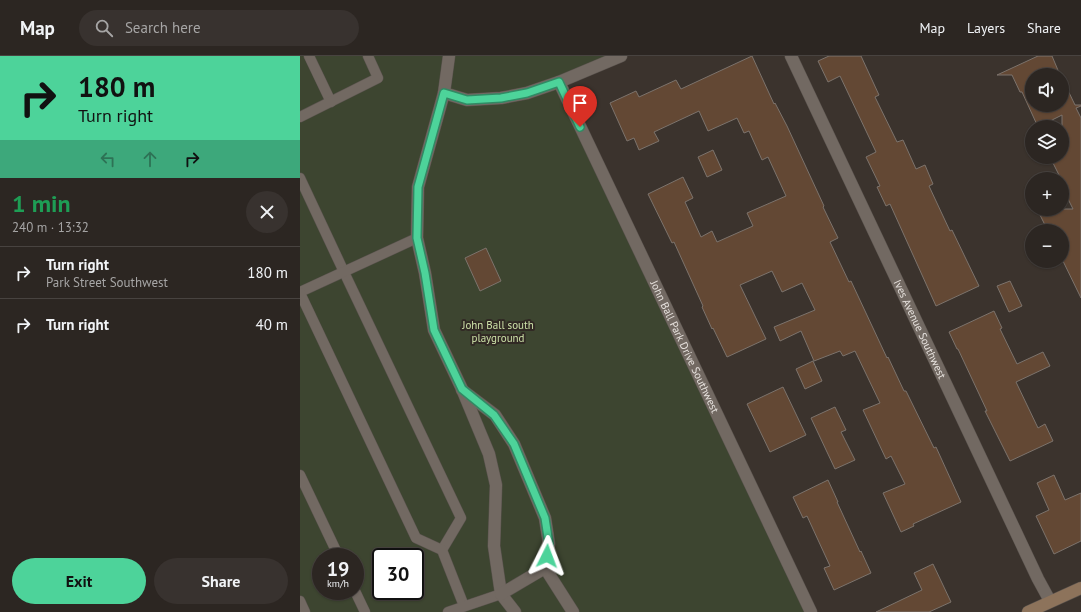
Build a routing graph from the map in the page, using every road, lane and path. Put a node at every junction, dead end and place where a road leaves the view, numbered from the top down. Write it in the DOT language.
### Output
graph roads {
  1 [pos="309,56"];
  2 [pos="368,56"];
  3 [pos="449,56"];
  4 [pos="621,56"];
  5 [pos="791,56"];
  6 [pos="559,82"];
  7 [pos="444,93"];
  8 [pos="331,102"];
  9 [pos="300,118"];
  10 [pos="300,178"];
  11 [pos="417,238"];
  12 [pos="344,272"];
  13 [pos="300,292"];
  14 [pos="462,389"];
  15 [pos="300,475"];
  16 [pos="335,548"];
  17 [pos="442,550"];
  18 [pos="545,568"];
  19 [pos="1081,588"];
  20 [pos="501,594"];
  21 [pos="359,600"];
  22 [pos="300,601"];
  23 [pos="1050,602"];
  24 [pos="464,606"];
  25 [pos="305,612"];
  26 [pos="365,612"];
  27 [pos="448,612"];
  28 [pos="515,612"];
  29 [pos="573,612"];
  30 [pos="811,612"];
  31 [pos="1028,612"];
  1 -- 8 [label="lane"];
  2 -- 8 [label="lane"];
  3 -- 7 [label="street"];
  4 -- 6 [label="street"];
  5 -- 23 [label="street, Ives Avenue Southwest"];
  6 -- 7 [label="street"];
  6 -- 30 [label="street, John Ball Park Drive Southwest"];
  7 -- 11 [label="street"];
  8 -- 9 [label="lane"];
  10 -- 12 [label="lane"];
  11 -- 12 [label="lane"];
  11 -- 14 [label="street"];
  12 -- 13 [label="lane"];
  12 -- 17 [label="lane"];
  13 -- 17 [label="lane"];
  14 -- 18 [label="street"];
  14 -- 20 [label="street"];
  15 -- 16 [label="lane"];
  17 -- 24 [label="lane"];
  18 -- 20 [label="street"];
  18 -- 29 [label="street"];
  19 -- 23 [label="street"];
  20 -- 24 [label="lane"];
  20 -- 28 [label="street"];
  21 -- 26 [label="lane"];
  22 -- 25 [label="lane"];
  23 -- 31 [label="street"];
  24 -- 27 [label="lane"];
}
